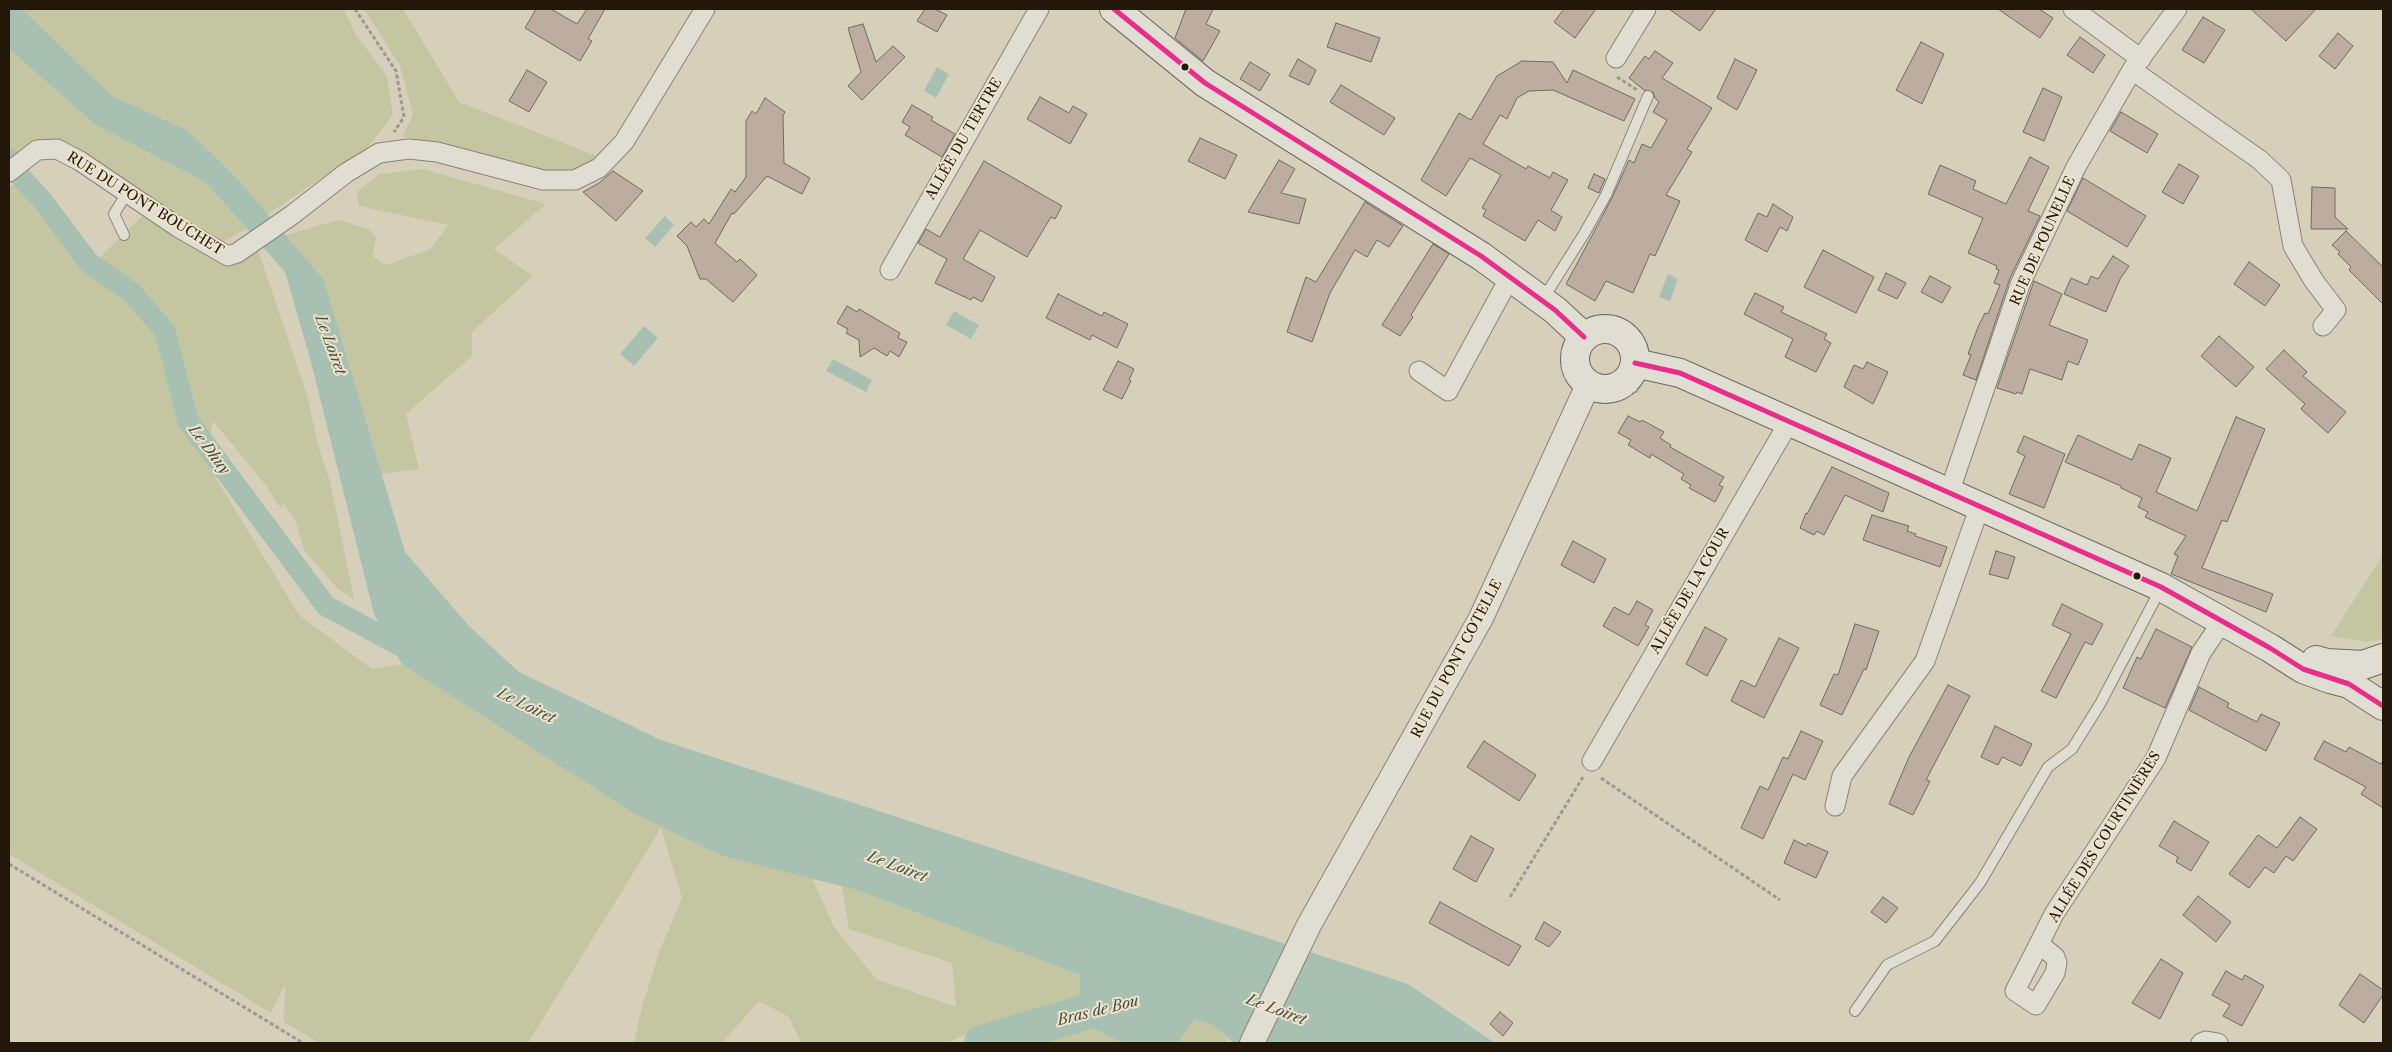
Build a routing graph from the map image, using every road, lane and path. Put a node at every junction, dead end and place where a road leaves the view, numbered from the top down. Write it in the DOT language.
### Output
graph roads {
  1 [pos="355,9"];
  2 [pos="705,9"];
  3 [pos="1039,9"];
  4 [pos="1646,9"];
  5 [pos="2073,9"];
  6 [pos="2177,9"];
  7 [pos="1130,14"];
  8 [pos="1616,58"];
  9 [pos="2137,64"];
  10 [pos="1648,96"];
  11 [pos="380,153"];
  12 [pos="9,172"];
  13 [pos="127,192"];
  14 [pos="124,235"];
  15 [pos="890,270"];
  16 [pos="1510,276"];
  17 [pos="1542,300"];
  18 [pos="2323,326"];
  19 [pos="1584,336"];
  20 [pos="1635,363"];
  21 [pos="1419,371"];
  22 [pos="1588,385"];
  23 [pos="1789,422"];
  24 [pos="1949,493"];
  25 [pos="1980,506"];
  26 [pos="2161,587"];
  27 [pos="2222,622"];
  28 [pos="2270,648"];
  29 [pos="2383,658"];
  30 [pos="2383,706"];
  31 [pos="1592,761"];
  32 [pos="1835,806"];
  33 [pos="9,864"];
  34 [pos="1510,897"];
  35 [pos="1780,900"];
  36 [pos="2039,944"];
  37 [pos="1854,1011"];
  38 [pos="303,1043"];
  39 [pos="1252,1043"];
  40 [pos="2201,1043"];
  41 [pos="2218,1043"];
  1 -- 11 [label="path"];
  2 -- 11 [label="street, RUE DU PONT BOUCHET"];
  3 -- 15 [label="street, ALLÉE DU TERTRE"];
  4 -- 8 [label="street"];
  5 -- 9 [label="street"];
  6 -- 9 [label="street, RUE DE POUNELLE"];
  7 -- 16 [label="main road"];
  8 -- 10 [label="path"];
  9 -- 18 [label="street"];
  9 -- 24 [label="street, RUE DE POUNELLE"];
  10 -- 17 [label="lane"];
  11 -- 13 [label="street, RUE DU PONT BOUCHET"];
  12 -- 13 [label="street, RUE DU PONT BOUCHET"];
  13 -- 14 [label="lane"];
  16 -- 17 [label="main road"];
  16 -- 21 [label="street"];
  17 -- 19 [label="main road"];
  19 -- 20 [label="main road"];
  19 -- 22 [label="main road"];
  20 -- 22 [label="main road"];
  20 -- 23 [label="main road"];
  22 -- 39 [label="street, RUE DU PONT COTELLE"];
  23 -- 24 [label="main road"];
  23 -- 31 [label="street, ALLÉE DE LA COUR"];
  24 -- 25 [label="main road"];
  25 -- 26 [label="main road"];
  25 -- 32 [label="street"];
  26 -- 27 [label="main road"];
  26 -- 37 [label="lane"];
  27 -- 28 [label="main road"];
  27 -- 36 [label="street, ALLÉE DES COURTINIÈRES"];
  28 -- 29 [label="main road"];
  28 -- 30 [label="main road"];
  29 -- 30 [label="main road"];
  31 -- 34 [label="path"];
  31 -- 35 [label="path"];
  33 -- 38 [label="path"];
  40 -- 41 [label="street"];
}
